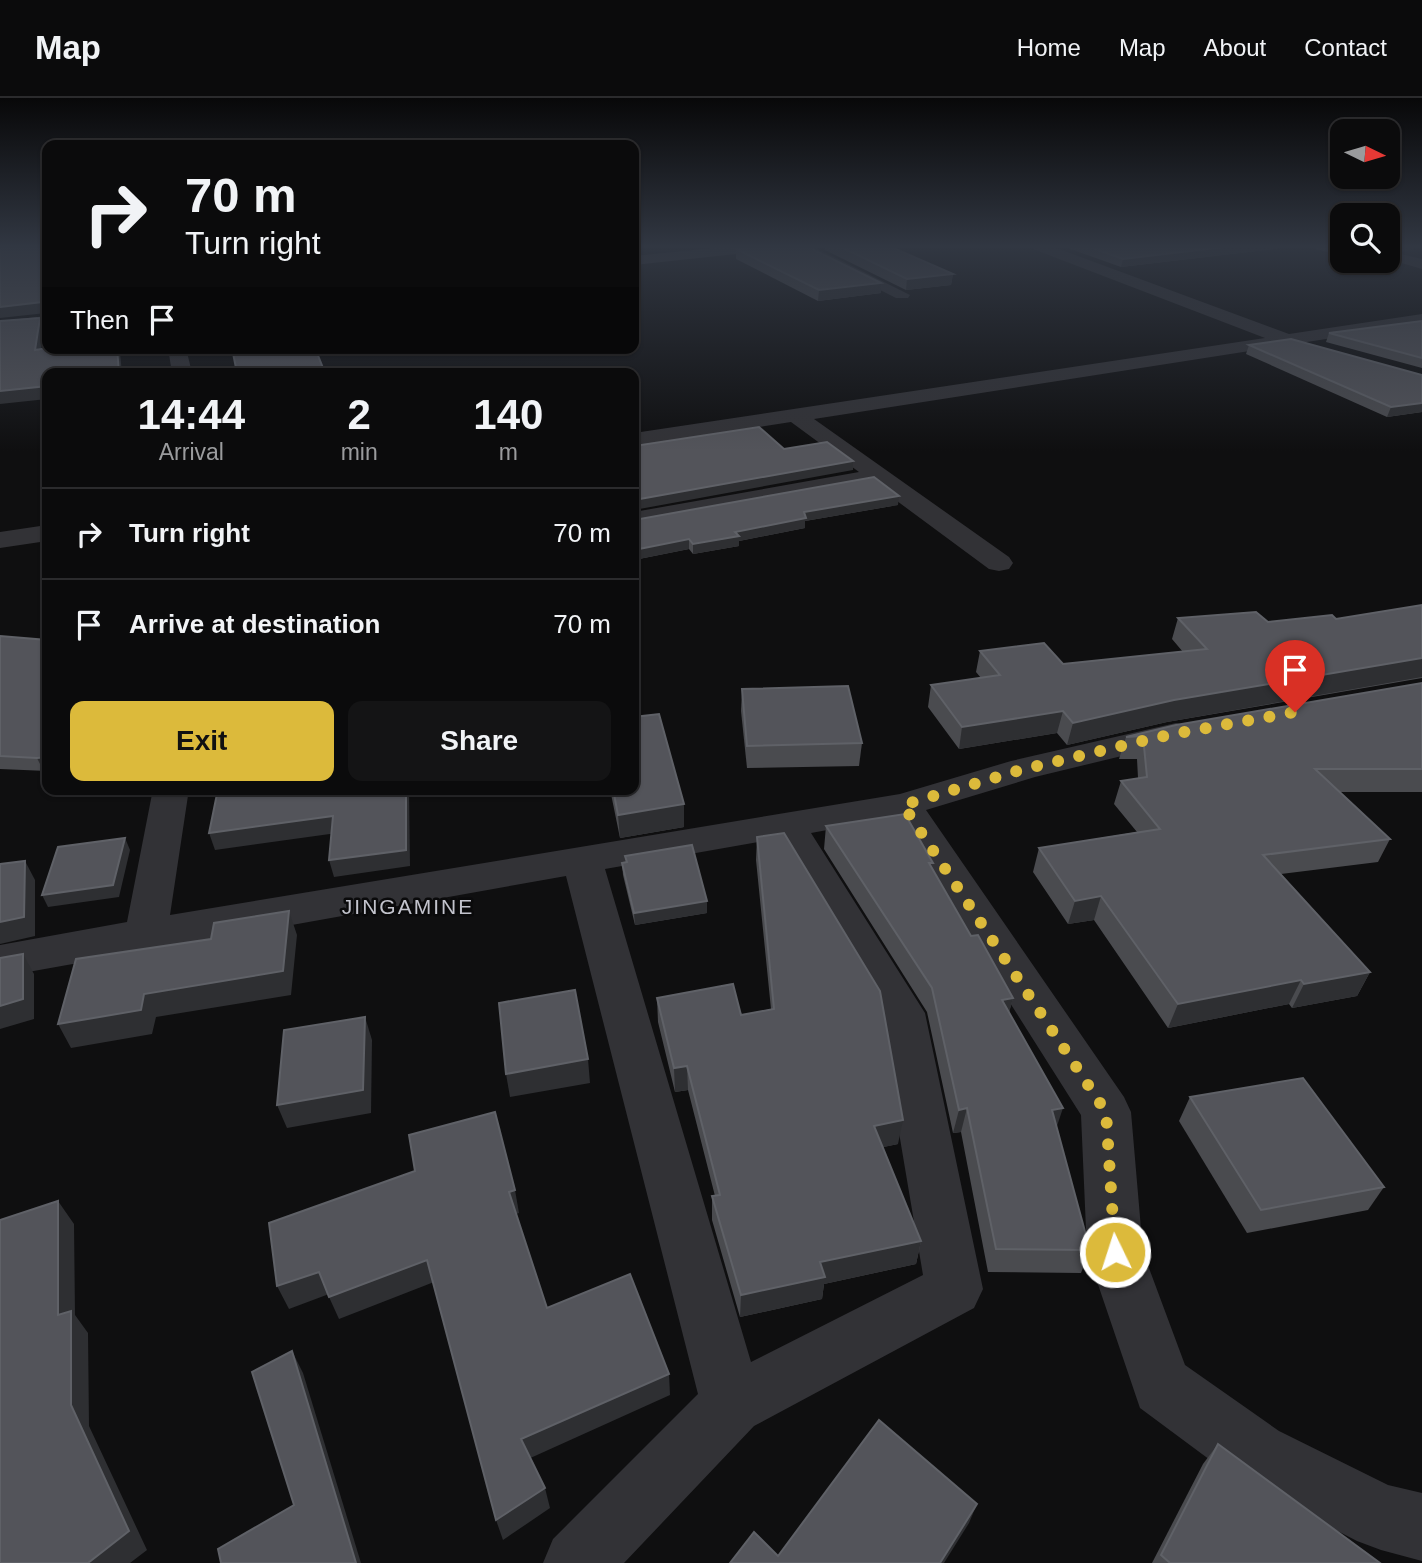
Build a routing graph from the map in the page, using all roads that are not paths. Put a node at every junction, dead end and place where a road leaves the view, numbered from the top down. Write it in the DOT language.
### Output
graph roads {
  1 [pos="1221,314"];
  2 [pos="1422,319"];
  3 [pos="42,322"];
  4 [pos="0,326"];
  5 [pos="1290,340"];
  6 [pos="1330,351"];
  7 [pos="795,415"];
  8 [pos="639,439"];
  9 [pos="878,475"];
  10 [pos="639,519"];
  11 [pos="42,534"];
  12 [pos="0,541"];
  13 [pos="999,564"];
  14 [pos="1208,728"];
  15 [pos="170,795"];
  16 [pos="903,805"];
  17 [pos="787,825"];
  18 [pos="582,860"];
  19 [pos="146,934"];
  20 [pos="0,961"];
  21 [pos="732,1404"];
  22 [pos="1422,1527"];
  23 [pos="577,1563"];
  1 -- 5 [label="street"];
  2 -- 5 [label="street"];
  3 -- 4 [label="street"];
  5 -- 6 [label="street"];
  5 -- 7 [label="street"];
  7 -- 8 [label="street"];
  7 -- 9 [label="street"];
  9 -- 10 [label="street"];
  9 -- 13 [label="street"];
  11 -- 12 [label="street"];
  14 -- 16 [label="street"];
  15 -- 19 [label="street"];
  16 -- 17 [label="street"];
  16 -- 22 [label="street"];
  17 -- 18 [label="street"];
  17 -- 21 [label="street"];
  18 -- 19 [label="street"];
  18 -- 21 [label="street"];
  19 -- 20 [label="street"];
  21 -- 23 [label="street"];
}
